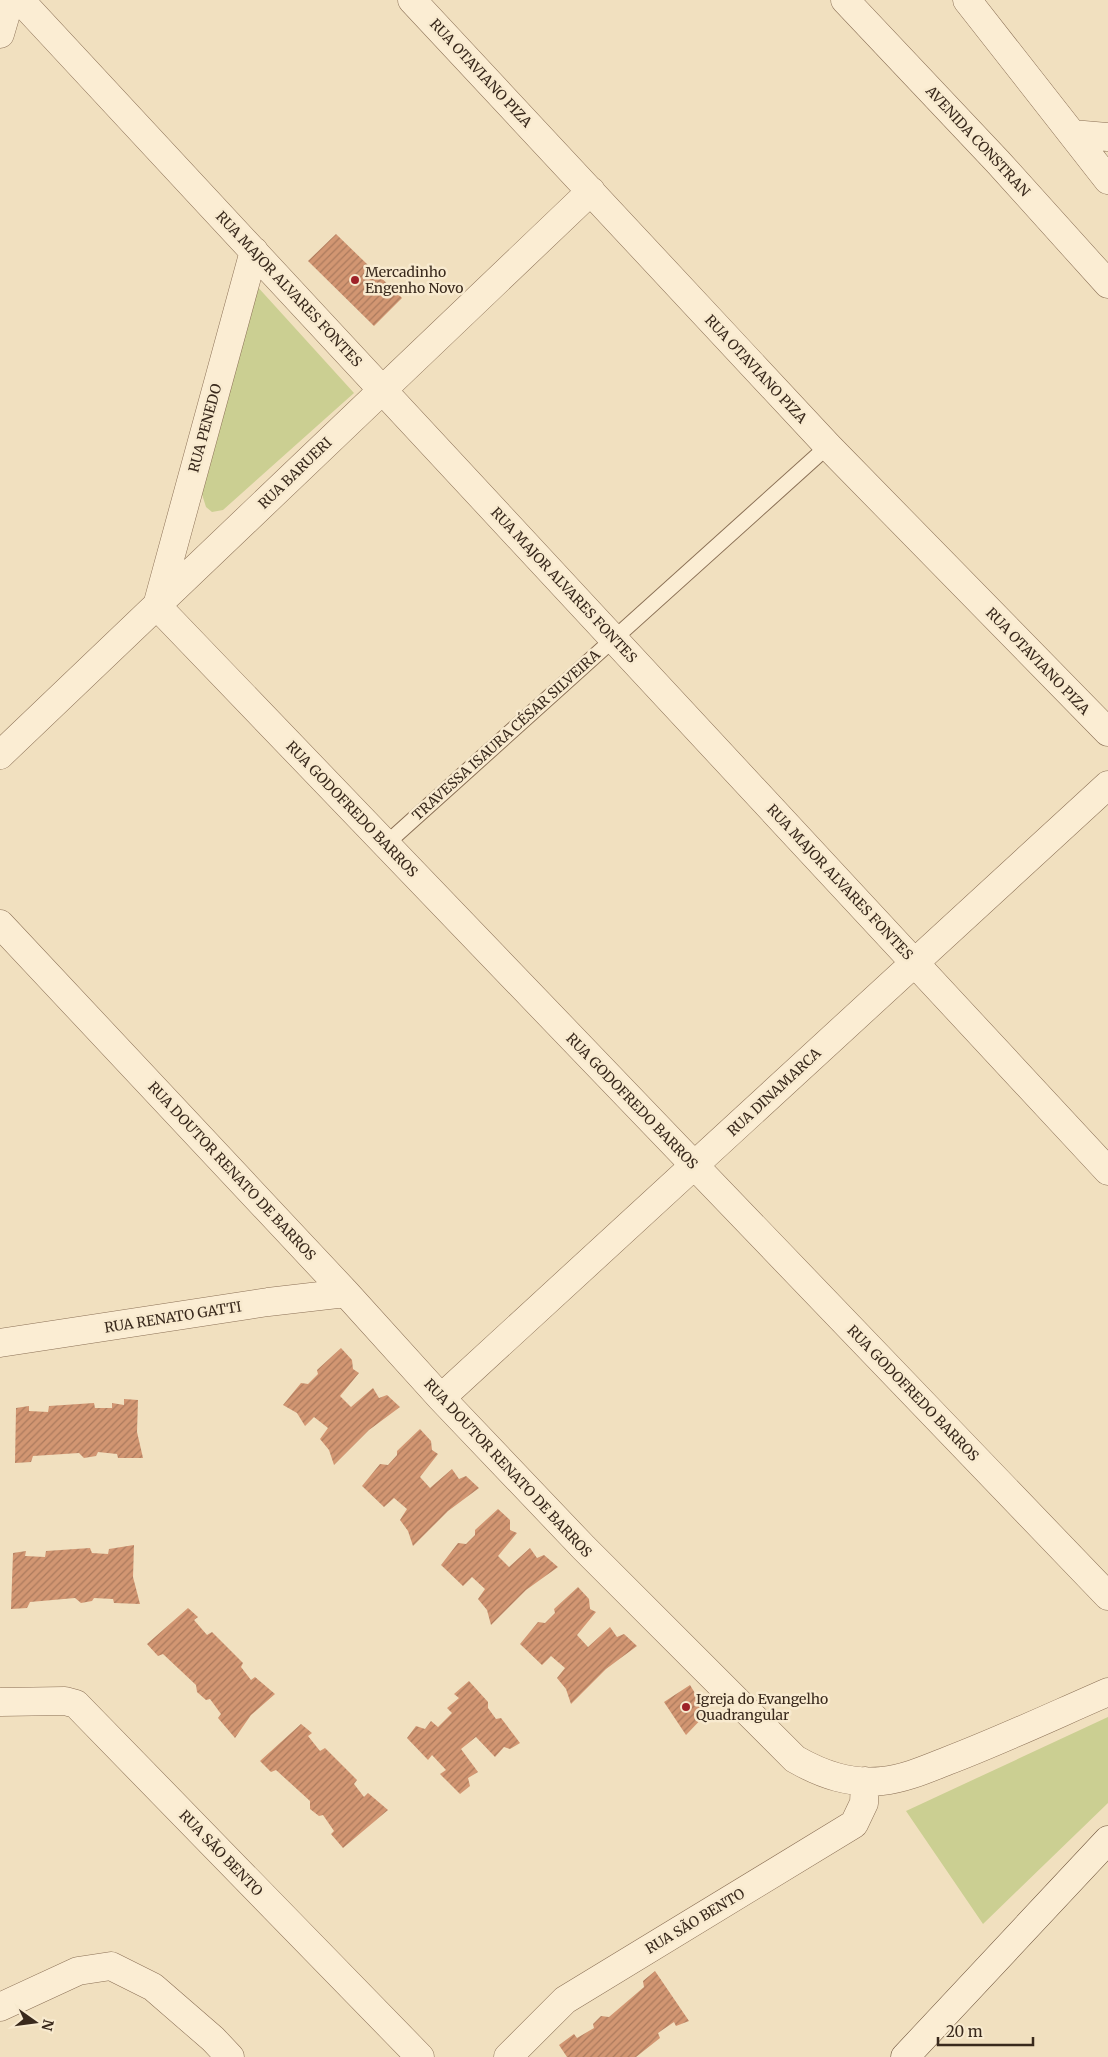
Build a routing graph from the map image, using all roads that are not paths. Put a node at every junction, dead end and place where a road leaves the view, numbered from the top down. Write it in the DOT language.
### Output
graph roads {
  1 [pos="10,0"];
  2 [pos="20,0"];
  3 [pos="412,0"];
  4 [pos="845,0"];
  5 [pos="967,0"];
  6 [pos="0,34"];
  7 [pos="1072,134"];
  8 [pos="1108,136"];
  9 [pos="1108,180"];
  10 [pos="591,191"];
  11 [pos="254,251"];
  12 [pos="1108,284"];
  13 [pos="382,390"];
  14 [pos="828,446"];
  15 [pos="157,606"];
  16 [pos="614,639"];
  17 [pos="1108,732"];
  18 [pos="0,756"];
  19 [pos="1108,785"];
  20 [pos="386,844"];
  21 [pos="0,924"];
  22 [pos="915,963"];
  23 [pos="694,1166"];
  24 [pos="1108,1171"];
  25 [pos="346,1293"];
  26 [pos="0,1343"];
  27 [pos="441,1398"];
  28 [pos="1108,1596"];
  29 [pos="1108,1692"];
  30 [pos="0,1702"];
  31 [pos="865,1781"];
  32 [pos="1108,1840"];
  33 [pos="0,2007"];
  34 [pos="230,2057"];
  35 [pos="420,2057"];
  36 [pos="508,2057"];
  37 [pos="905,2057"];
  1 -- 6 [label="street"];
  2 -- 11 [label="street, RUA MAJOR ALVARES FONTES"];
  3 -- 10 [label="street, RUA OTAVIANO PIZA"];
  4 -- 12 [label="street, AVENIDA CONSTRAN"];
  5 -- 7 [label="street"];
  7 -- 8 [label="street"];
  7 -- 9 [label="street"];
  10 -- 13 [label="street, RUA BARUERI"];
  10 -- 14 [label="street, RUA OTAVIANO PIZA"];
  11 -- 13 [label="street, RUA MAJOR ALVARES FONTES"];
  11 -- 15 [label="street, RUA PENEDO"];
  13 -- 15 [label="street, RUA BARUERI"];
  13 -- 16 [label="street, RUA MAJOR ALVARES FONTES"];
  14 -- 16 [label="lane, TRAVESSA ISAURA CÉSAR SILVEIRA"];
  14 -- 17 [label="street, RUA OTAVIANO PIZA"];
  15 -- 18 [label="street, RUA BARUERI"];
  15 -- 20 [label="street, RUA GODOFREDO BARROS"];
  16 -- 20 [label="lane, TRAVESSA ISAURA CÉSAR SILVEIRA"];
  16 -- 22 [label="street, RUA MAJOR ALVARES FONTES"];
  19 -- 22 [label="street, RUA DINAMARCA"];
  20 -- 23 [label="street, RUA GODOFREDO BARROS"];
  21 -- 25 [label="street, RUA DOUTOR RENATO DE BARROS"];
  22 -- 23 [label="street, RUA DINAMARCA"];
  22 -- 24 [label="street, RUA MAJOR ALVARES FONTES"];
  23 -- 27 [label="street, RUA DINAMARCA"];
  23 -- 28 [label="street, RUA GODOFREDO BARROS"];
  25 -- 26 [label="street, RUA RENATO GATTI"];
  25 -- 27 [label="street, RUA DOUTOR RENATO DE BARROS"];
  27 -- 31 [label="street, RUA DOUTOR RENATO DE BARROS"];
  29 -- 31 [label="street, RUA DOUTOR RENATO DE BARROS"];
  30 -- 35 [label="street, RUA SÃO BENTO"];
  31 -- 36 [label="street, RUA SÃO BENTO"];
  32 -- 37 [label="street"];
  33 -- 34 [label="street"];
}
